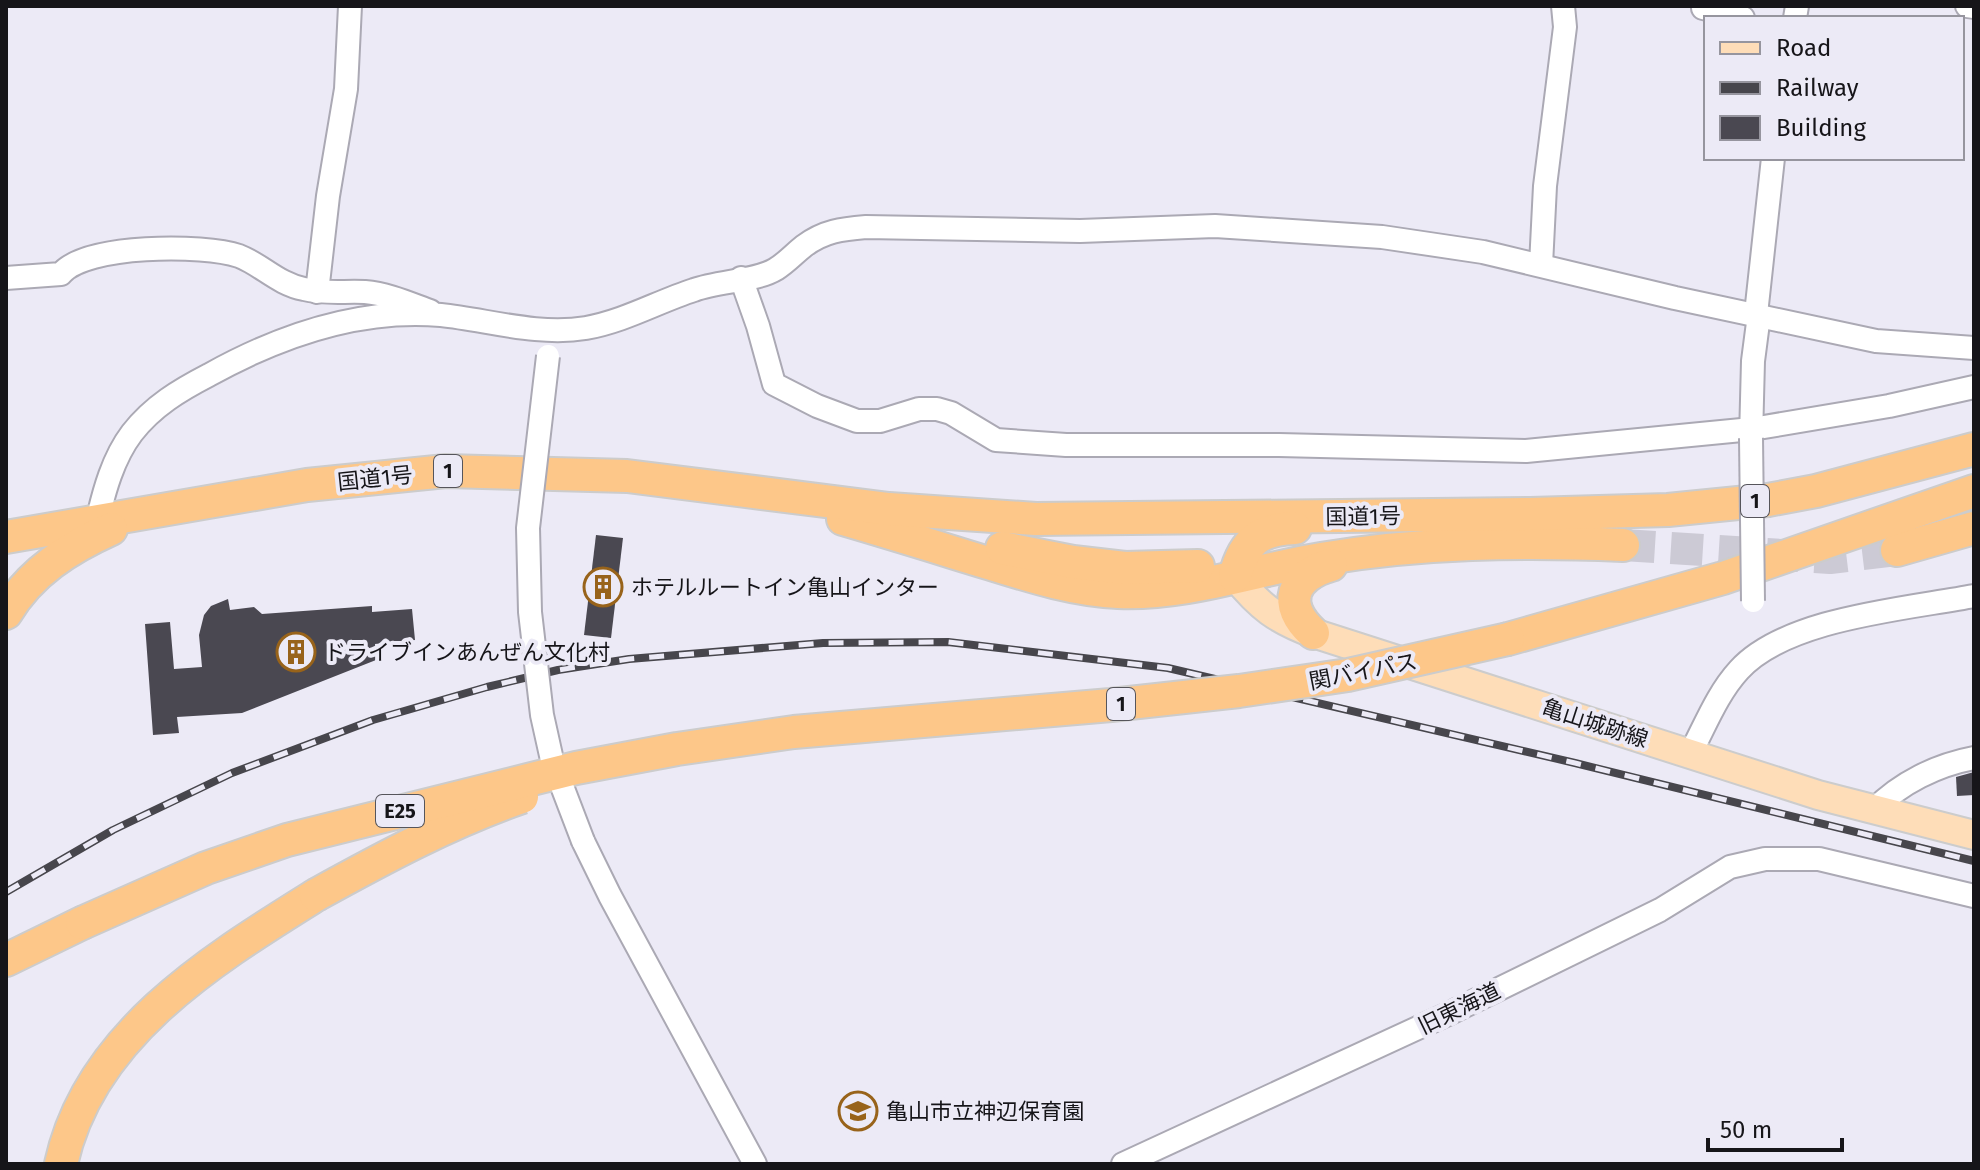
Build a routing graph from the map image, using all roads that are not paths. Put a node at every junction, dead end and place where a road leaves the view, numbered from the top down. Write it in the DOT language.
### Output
graph roads {
  1 [pos="350,6"];
  2 [pos="1563,6"];
  3 [pos="1967,6"];
  4 [pos="1974,7"];
  5 [pos="1703,8"];
  6 [pos="1735,16"];
  7 [pos="1773,166"];
  8 [pos="1541,265"];
  9 [pos="6,278"];
  10 [pos="741,278"];
  11 [pos="317,292"];
  12 [pos="439,315"];
  13 [pos="1757,315"];
  14 [pos="551,329"];
  15 [pos="1974,348"];
  16 [pos="1974,387"];
  17 [pos="1752,434"];
  18 [pos="1974,449"];
  19 [pos="1974,491"];
  20 [pos="747,492"];
  21 [pos="827,502"];
  22 [pos="150,512"];
  23 [pos="1530,514"];
  24 [pos="97,522"];
  25 [pos="1974,528"];
  26 [pos="10,536"];
  27 [pos="1457,544"];
  28 [pos="1623,545"];
  29 [pos="1897,550"];
  30 [pos="1235,576"];
  31 [pos="1974,596"];
  32 [pos="1753,601"];
  33 [pos="6,613"];
  34 [pos="1313,633"];
  35 [pos="730,741"];
  36 [pos="1690,754"];
  37 [pos="1974,758"];
  38 [pos="1874,810"];
  39 [pos="1974,835"];
  40 [pos="1794,857"];
  41 [pos="1974,881"];
  42 [pos="1974,896"];
  43 [pos="6,960"];
  44 [pos="61,1164"];
  45 [pos="755,1164"];
  46 [pos="1123,1164"];
  1 -- 11 [label="street"];
  2 -- 8 [label="street"];
  3 -- 4 [label="street"];
  5 -- 6 [label="street"];
  7 -- 13 [label="street"];
  8 -- 10 [label="street"];
  8 -- 13 [label="street"];
  9 -- 11 [label="street"];
  10 -- 14 [label="street"];
  10 -- 17 [label="street"];
  11 -- 12 [label="street"];
  12 -- 14 [label="street"];
  12 -- 24 [label="street"];
  13 -- 15 [label="street"];
  13 -- 17 [label="street"];
  14 -- 45 [label="street, bridge"];
  16 -- 17 [label="street"];
  17 -- 32 [label="street, bridge"];
  18 -- 23 [label="highway, 国道1号 / 1"];
  19 -- 35 [label="highway, 関バイパス / 1, bridge"];
  20 -- 21 [label="highway, 国道1号 / 1"];
  20 -- 22 [label="highway, 国道1号 / 1"];
  20 -- 30 [label="highway, 国道1号 / 1"];
  21 -- 23 [label="highway, 国道1号 / 1"];
  21 -- 30 [label="highway"];
  22 -- 24 [label="highway, 国道1号 / 1"];
  22 -- 33 [label="highway"];
  23 -- 30 [label="highway"];
  24 -- 26 [label="highway, 国道1号 / 1"];
  25 -- 29 [label="highway"];
  27 -- 28 [label="highway, 国道1号 / 1"];
  27 -- 30 [label="highway, 国道1号 / 1"];
  27 -- 34 [label="highway"];
  30 -- 34 [label="main road, 亀山城跡線"];
  31 -- 36 [label="street"];
  34 -- 36 [label="main road, 亀山城跡線"];
  35 -- 43 [label="highway, E25, bridge"];
  35 -- 44 [label="highway, E25, bridge"];
  36 -- 38 [label="main road, 亀山城跡線"];
  37 -- 38 [label="street"];
  38 -- 39 [label="main road, 亀山城跡線"];
  40 -- 41 [label="street"];
  40 -- 42 [label="street"];
  40 -- 46 [label="street, 旧東海道"];
}
